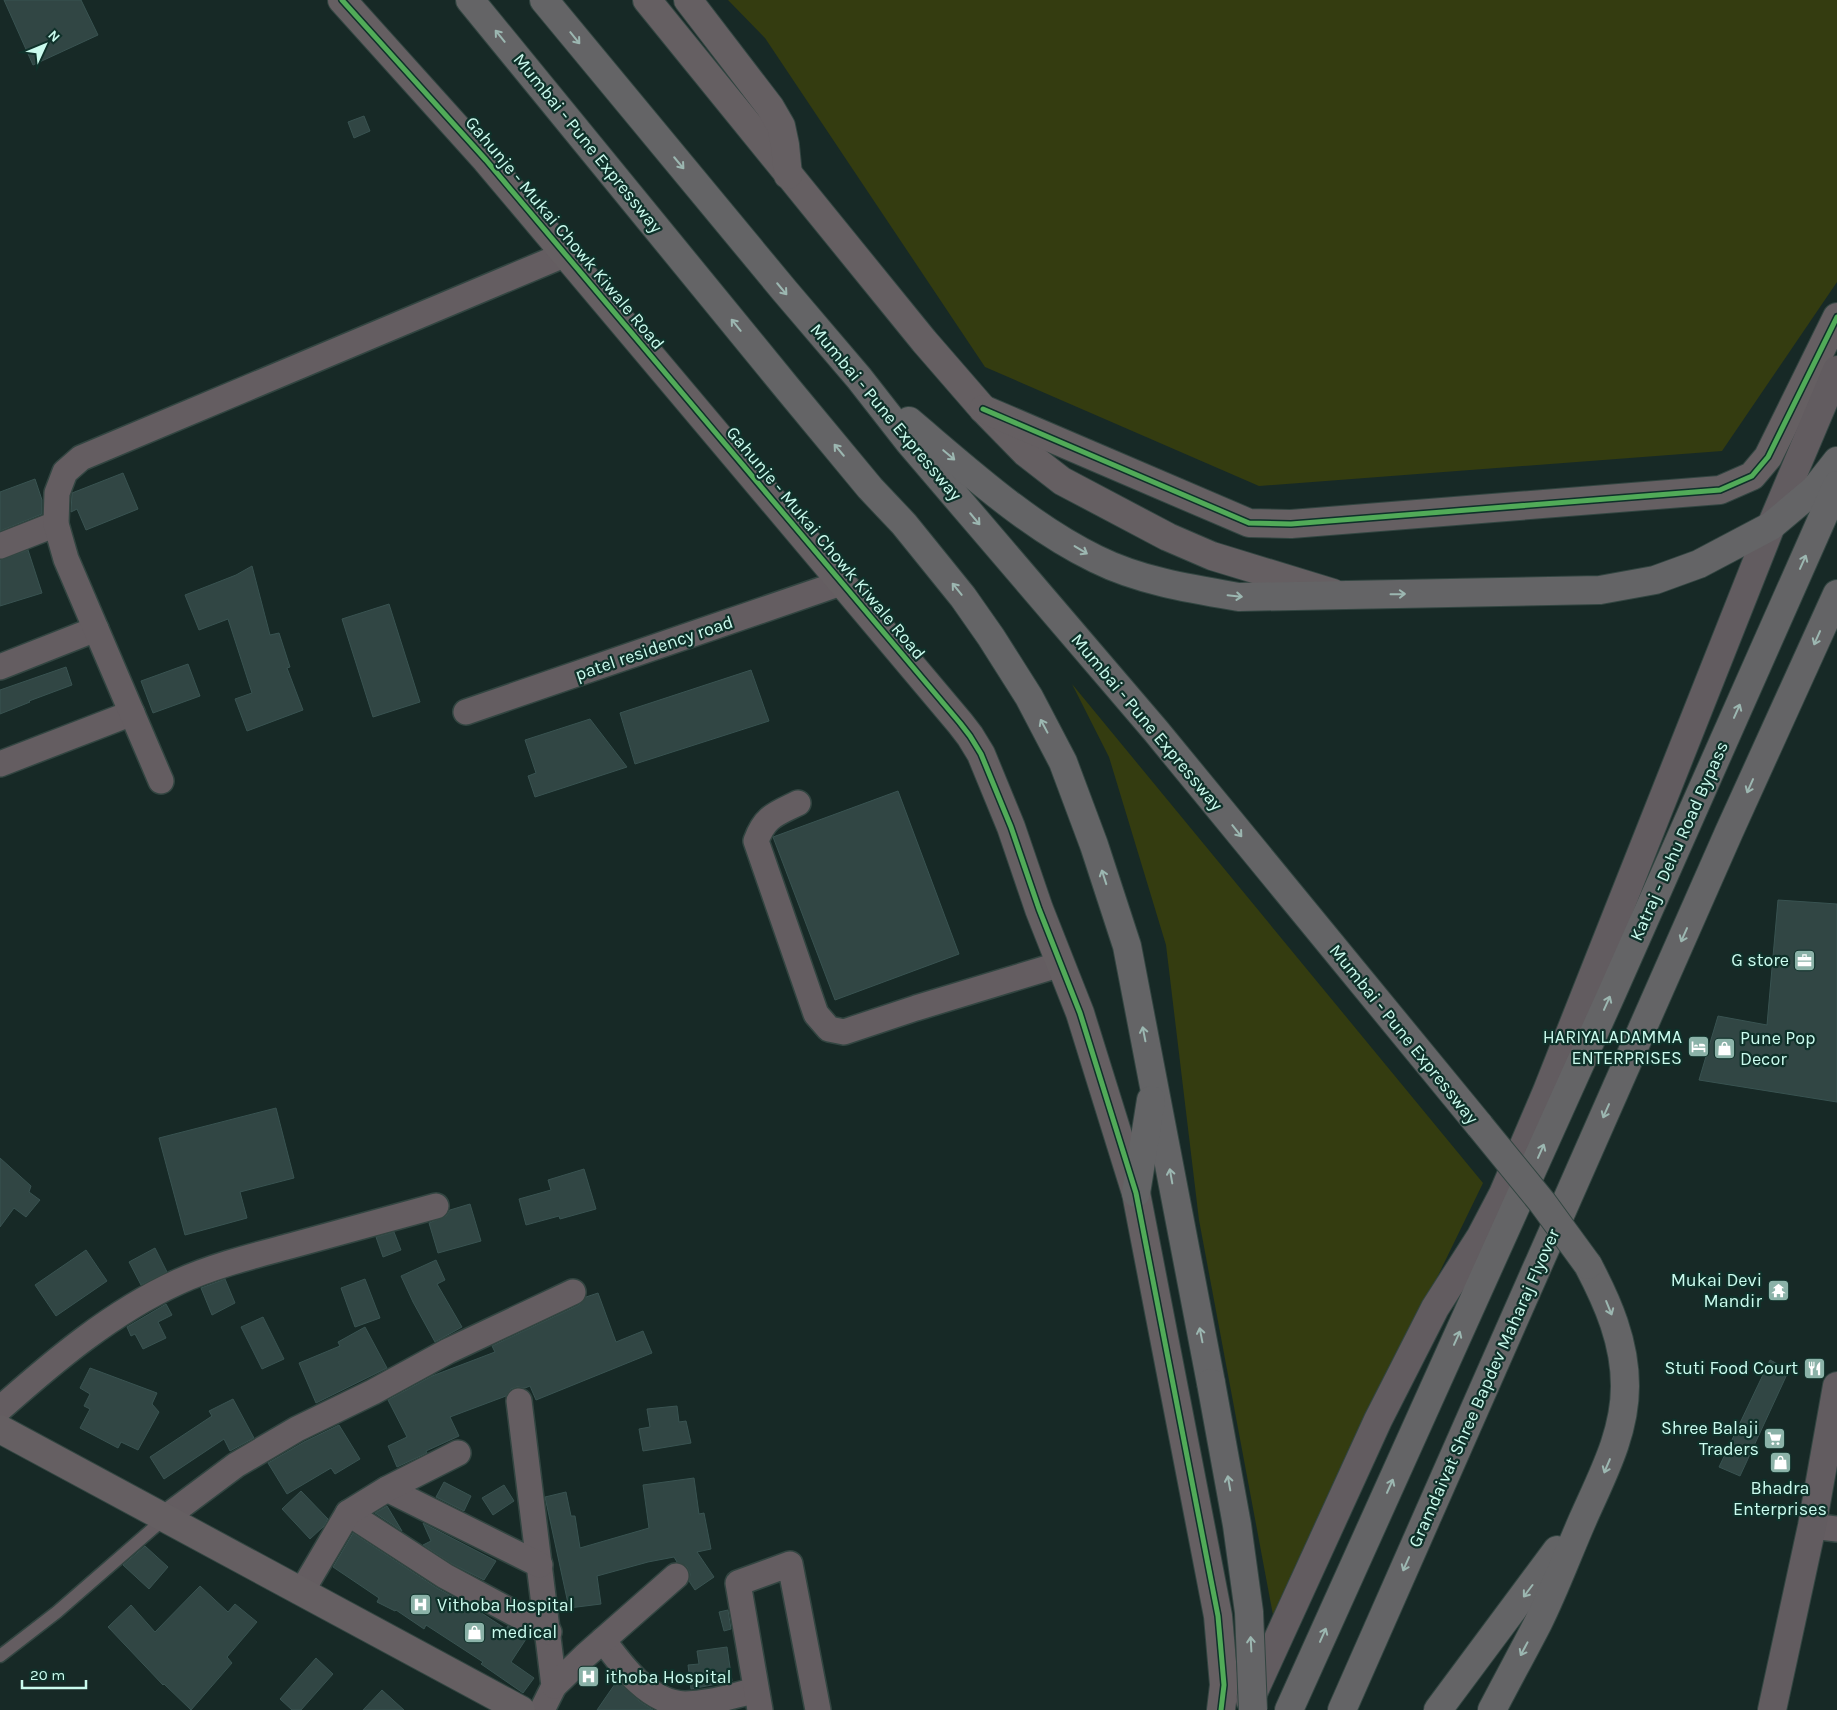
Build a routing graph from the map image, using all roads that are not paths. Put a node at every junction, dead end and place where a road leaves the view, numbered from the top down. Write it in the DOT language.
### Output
graph roads {
  1 [pos="342,0"];
  2 [pos="470,0"];
  3 [pos="544,0"];
  4 [pos="647,0"];
  5 [pos="688,0"];
  6 [pos="788,175"];
  7 [pos="566,254"];
  8 [pos="1837,317"];
  9 [pos="1837,370"];
  10 [pos="859,378"];
  11 [pos="983,410"];
  12 [pos="1837,461"];
  13 [pos="1837,485"];
  14 [pos="56,524"];
  15 [pos="1771,526"];
  16 [pos="0,546"];
  17 [pos="841,583"];
  18 [pos="1837,594"];
  19 [pos="1339,595"];
  20 [pos="96,629"];
  21 [pos="0,667"];
  22 [pos="466,712"];
  23 [pos="132,713"];
  24 [pos="0,764"];
  25 [pos="161,781"];
  26 [pos="798,803"];
  27 [pos="1060,964"];
  28 [pos="1154,1082"];
  29 [pos="1513,1192"];
  30 [pos="1136,1193"];
  31 [pos="436,1206"];
  32 [pos="573,1292"];
  33 [pos="1837,1386"];
  34 [pos="519,1401"];
  35 [pos="0,1409"];
  36 [pos="0,1429"];
  37 [pos="458,1452"];
  38 [pos="387,1489"];
  39 [pos="1595,1493"];
  40 [pos="348,1513"];
  41 [pos="165,1518"];
  42 [pos="1824,1527"];
  43 [pos="540,1565"];
  44 [pos="676,1576"];
  45 [pos="302,1591"];
  46 [pos="548,1632"];
  47 [pos="603,1640"];
  48 [pos="0,1656"];
  49 [pos="554,1686"];
  50 [pos="752,1701"];
  51 [pos="1345,1704"];
  52 [pos="521,1710"];
  53 [pos="542,1710"];
  54 [pos="818,1710"];
  55 [pos="1220,1710"];
  56 [pos="1245,1710"];
  57 [pos="1253,1710"];
  58 [pos="1289,1710"];
  59 [pos="1438,1710"];
  60 [pos="1492,1710"];
  61 [pos="1772,1710"];
  1 -- 7 [label="street, Gahunje - Mukai Chowk Kiwale Road"];
  28 -- 2 [label="highway, Mumbai - Pune Expressway, one-way"];
  3 -- 10 [label="highway, Mumbai - Pune Expressway, one-way"];
  4 -- 6 [label="street"];
  5 -- 6 [label="street"];
  6 -- 11 [label="street"];
  7 -- 14 [label="street"];
  7 -- 17 [label="street, Gahunje - Mukai Chowk Kiwale Road"];
  8 -- 11 [label="street"];
  9 -- 15 [label="main road"];
  10 -- 19 [label="highway, one-way"];
  10 -- 39 [label="highway, Mumbai - Pune Expressway, one-way, bridge"];
  11 -- 19 [label="street"];
  12 -- 15 [label="highway"];
  29 -- 13 [label="highway, Katraj - Dehu Road Bypass, one-way"];
  14 -- 16 [label="street"];
  14 -- 20 [label="street"];
  19 -- 15 [label="highway, one-way"];
  15 -- 29 [label="main road"];
  17 -- 22 [label="street, patel residency road"];
  17 -- 27 [label="street, Gahunje - Mukai Chowk Kiwale Road"];
  18 -- 51 [label="highway, Gramdaivat Shree Bapdev Maharaj Flyover, one-way"];
  20 -- 21 [label="street"];
  20 -- 23 [label="street"];
  23 -- 24 [label="street"];
  23 -- 25 [label="street"];
  26 -- 27 [label="street"];
  27 -- 30 [label="street, Gahunje - Mukai Chowk Kiwale Road"];
  28 -- 30 [label="highway"];
  57 -- 28 [label="highway, Mumbai - Pune Expressway, one-way, bridge"];
  29 -- 56 [label="main road"];
  58 -- 29 [label="highway, one-way"];
  30 -- 55 [label="street, Gahunje - Mukai Chowk Kiwale Road"];
  31 -- 35 [label="street"];
  32 -- 41 [label="street"];
  33 -- 42 [label="main road"];
  34 -- 43 [label="street"];
  36 -- 41 [label="street"];
  37 -- 38 [label="street"];
  38 -- 40 [label="street"];
  38 -- 43 [label="street"];
  39 -- 59 [label="highway, one-way"];
  39 -- 60 [label="highway, one-way"];
  40 -- 45 [label="street"];
  40 -- 46 [label="street"];
  41 -- 45 [label="street"];
  41 -- 48 [label="lane"];
  42 -- 61 [label="main road"];
  43 -- 46 [label="street"];
  44 -- 47 [label="street"];
  45 -- 52 [label="street"];
  46 -- 49 [label="street"];
  47 -- 49 [label="street"];
  47 -- 50 [label="street"];
  49 -- 53 [label="street"];
  50 -- 54 [label="street"];
}
